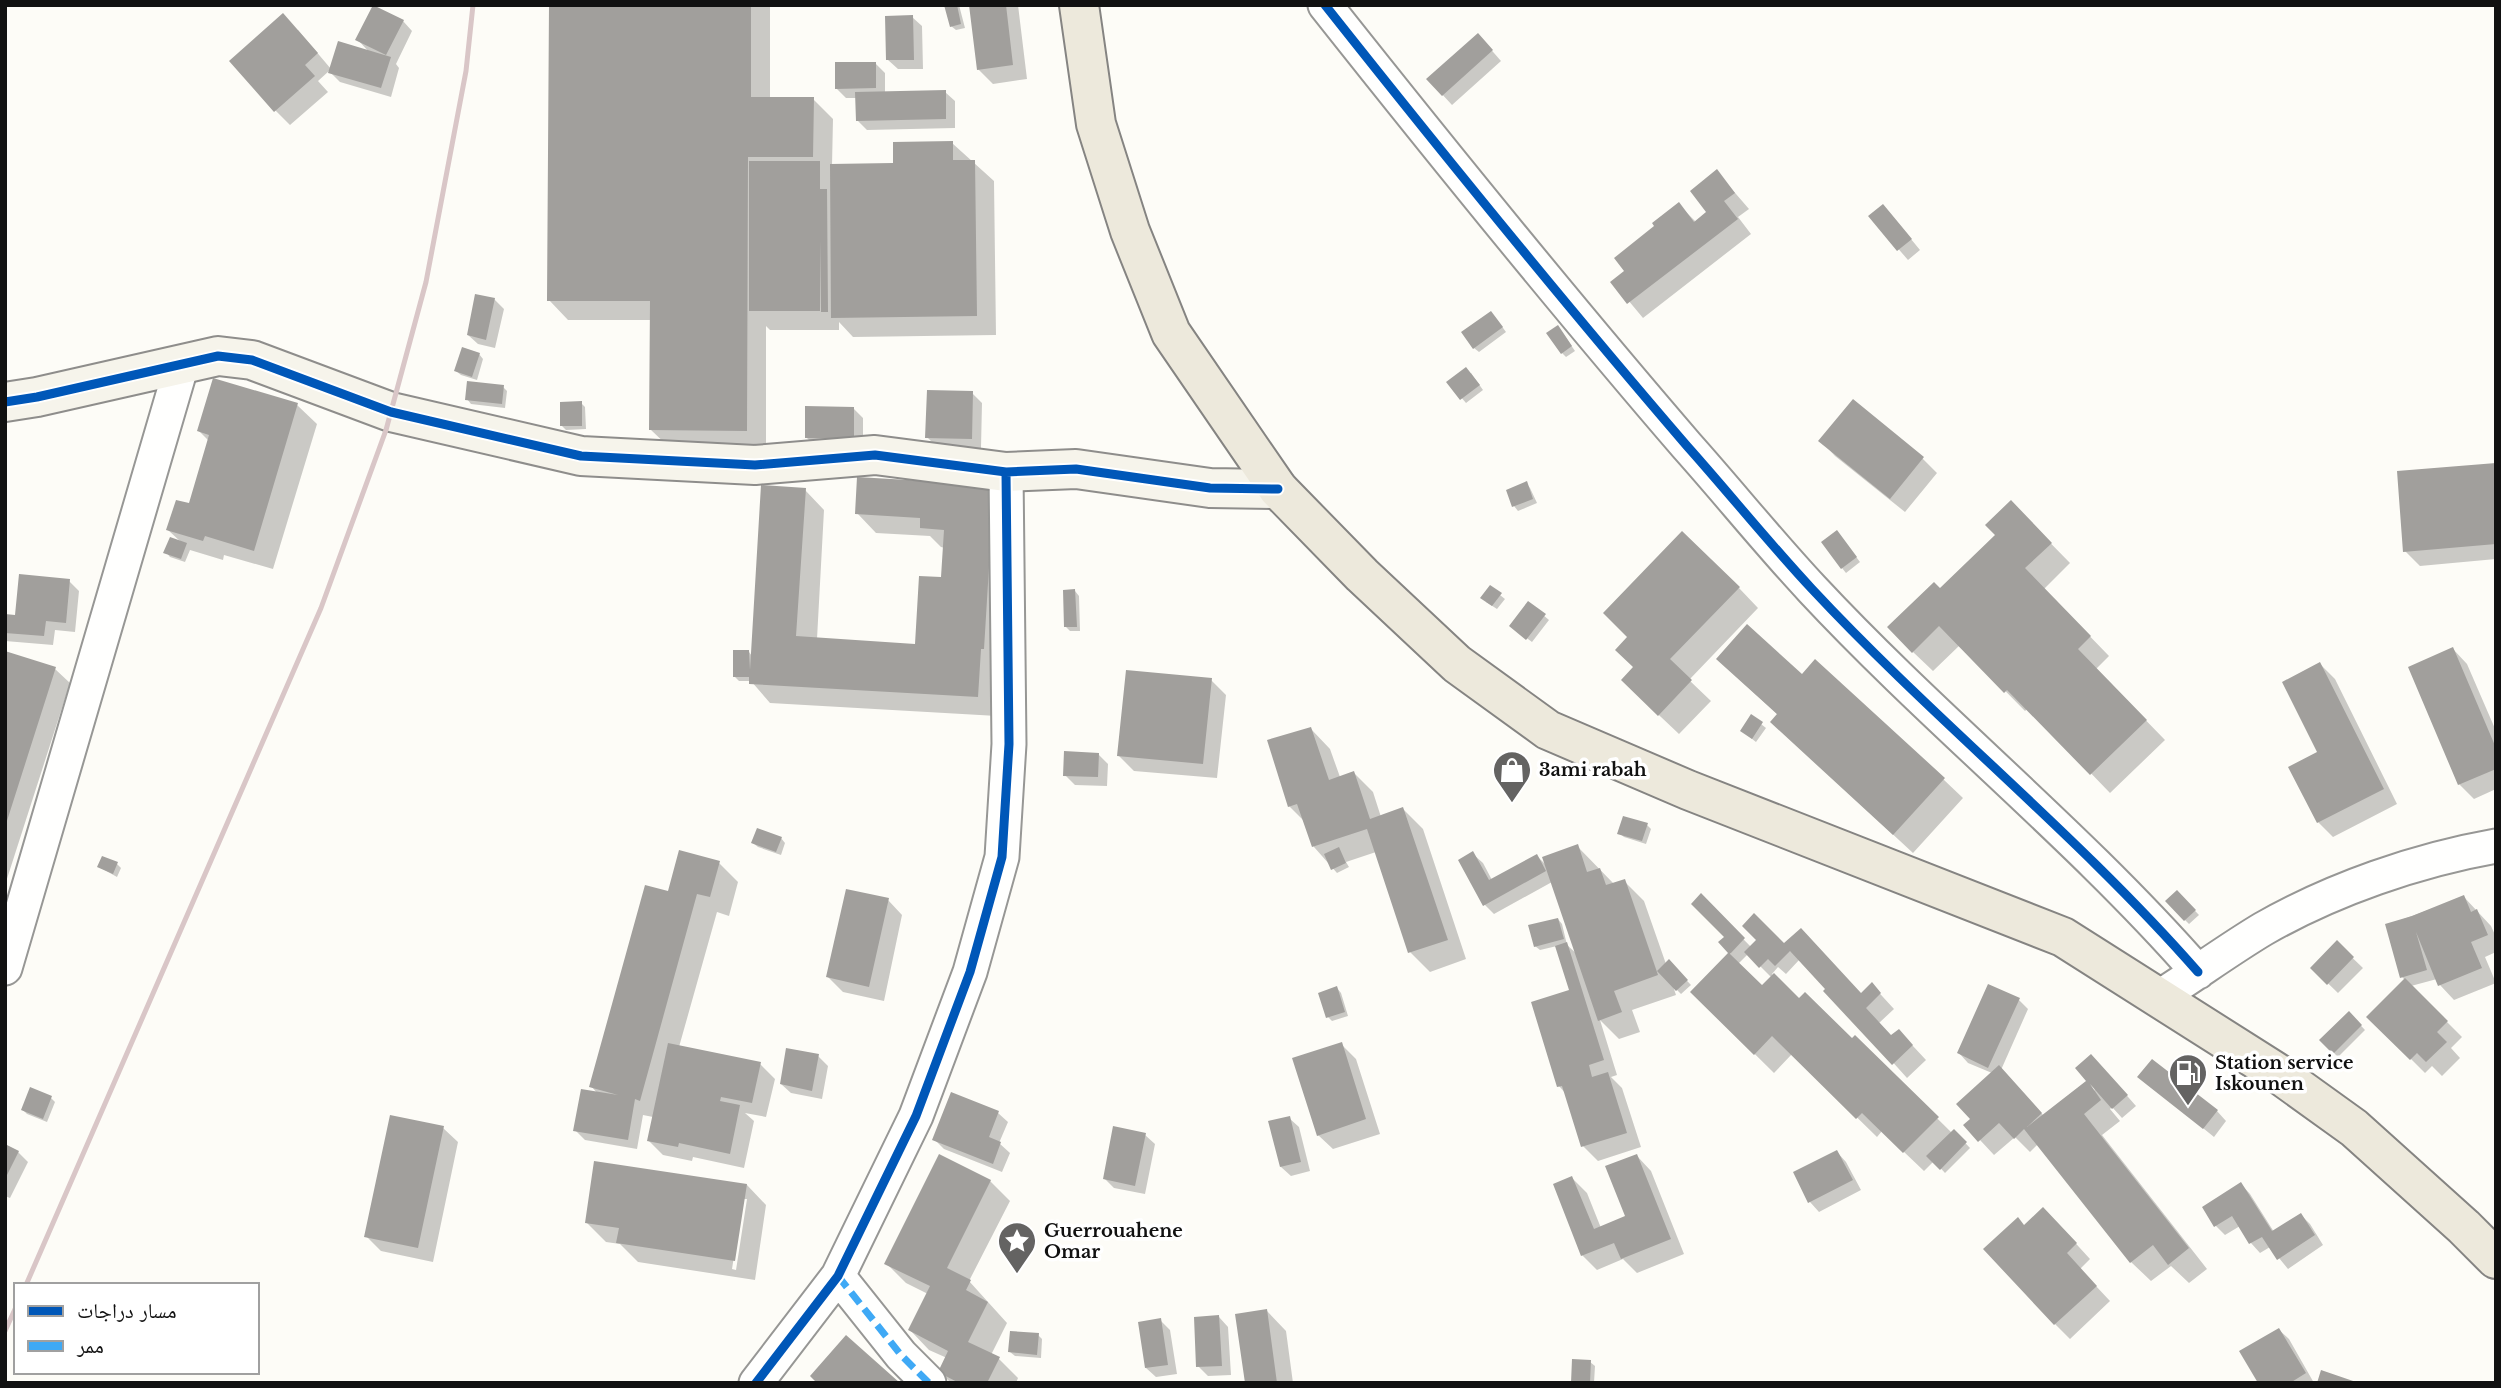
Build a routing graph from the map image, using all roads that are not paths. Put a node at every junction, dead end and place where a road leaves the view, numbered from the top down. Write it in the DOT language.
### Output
graph roads {
  1 [pos="1079,5"];
  2 [pos="1325,5"];
  3 [pos="182,364"];
  4 [pos="5,402"];
  5 [pos="1006,471"];
  6 [pos="1278,489"];
  7 [pos="2496,846"];
  8 [pos="5,968"];
  9 [pos="2198,972"];
  10 [pos="2159,997"];
  11 [pos="2496,1259"];
  12 [pos="838,1276"];
  13 [pos="756,1383"];
  14 [pos="929,1383"];
  1 -- 6 [label="main road"];
  2 -- 9 [label="street"];
  3 -- 4 [label="street"];
  3 -- 5 [label="street"];
  3 -- 8 [label="street"];
  5 -- 6 [label="street"];
  5 -- 12 [label="street"];
  6 -- 10 [label="main road"];
  7 -- 9 [label="street"];
  9 -- 10 [label="street"];
  10 -- 11 [label="main road"];
  12 -- 13 [label="street"];
  12 -- 14 [label="street"];
}
